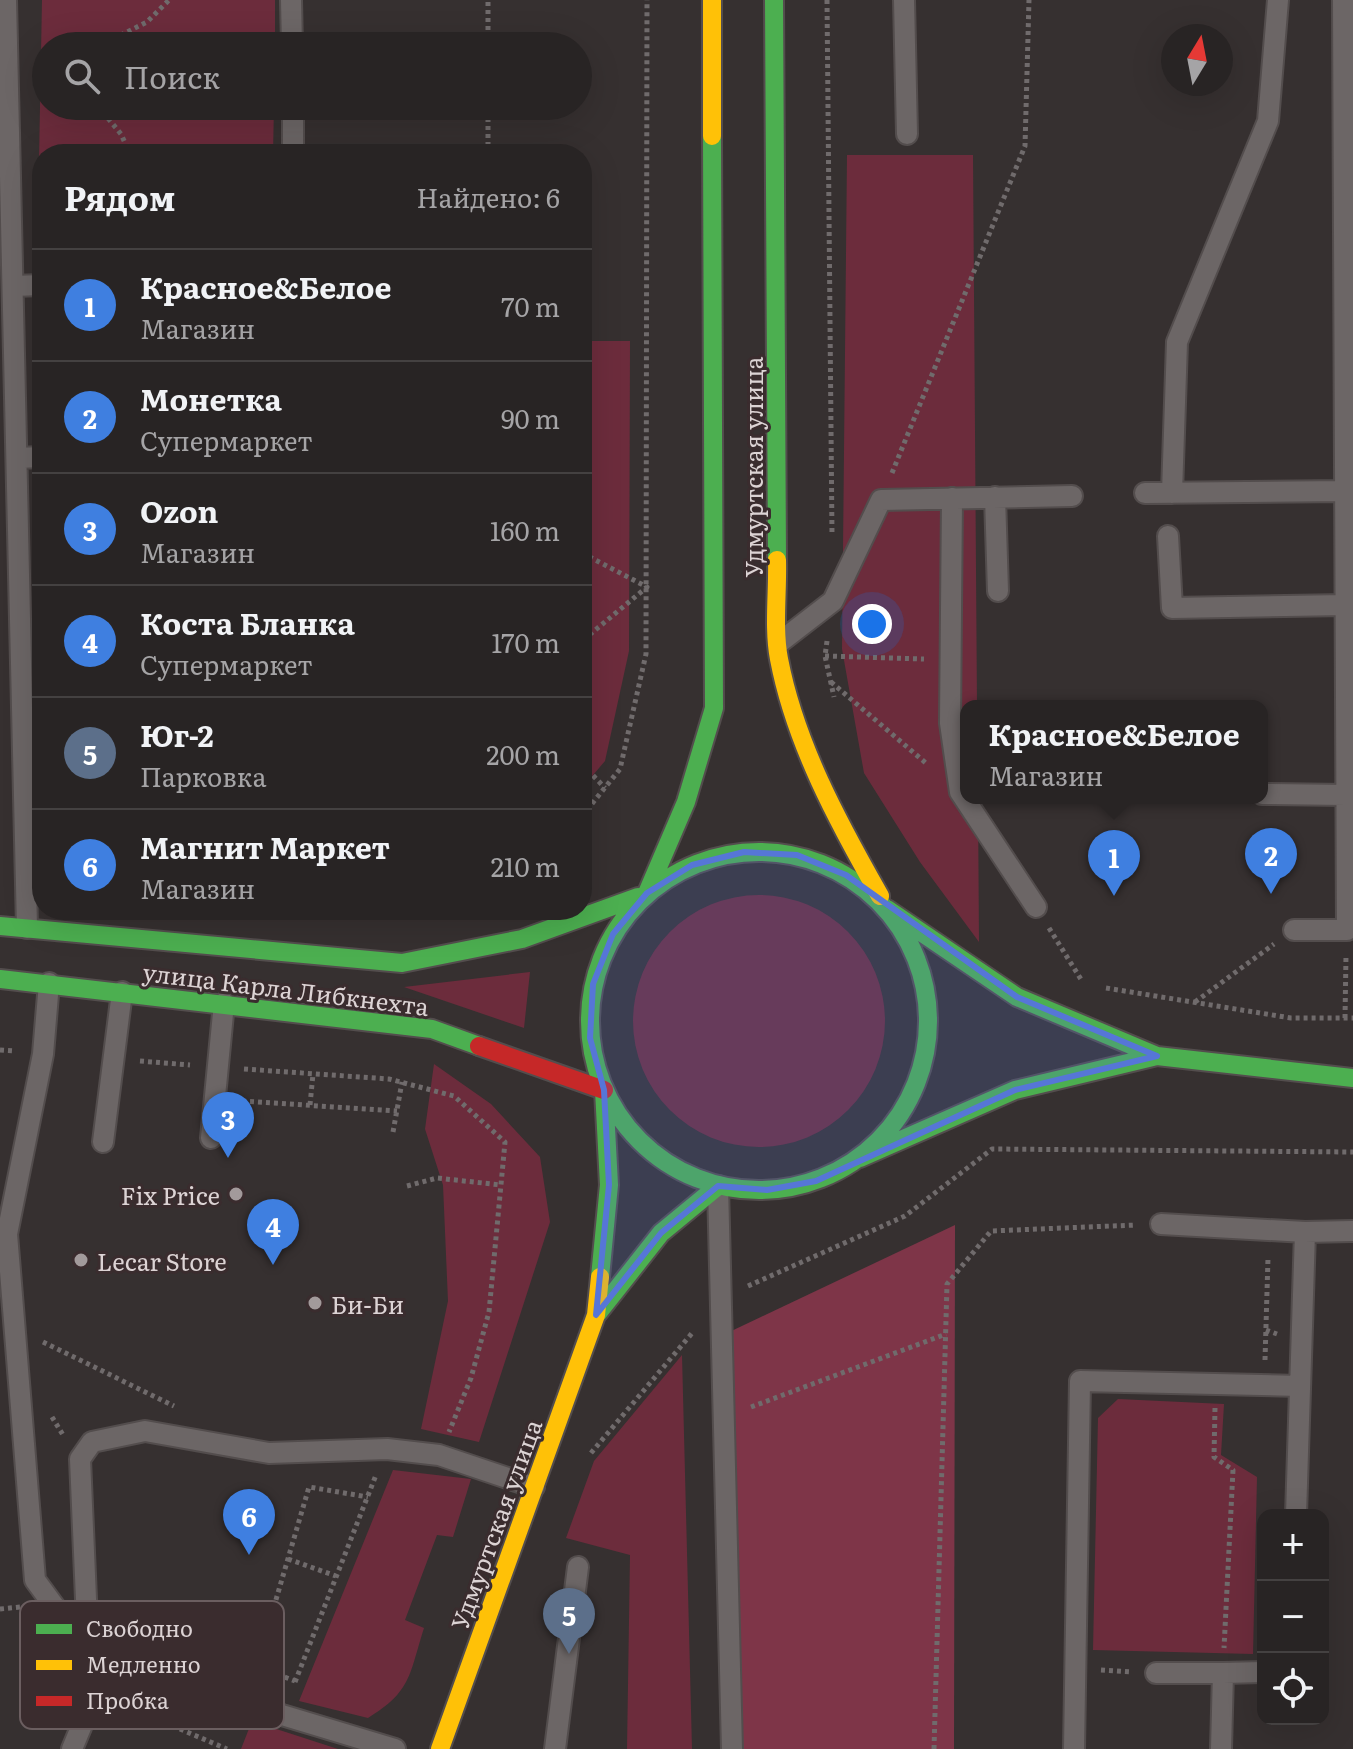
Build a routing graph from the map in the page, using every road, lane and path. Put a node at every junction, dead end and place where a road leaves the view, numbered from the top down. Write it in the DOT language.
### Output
graph roads {
  1 [pos="6,0"];
  2 [pos="169,0"];
  3 [pos="291,0"];
  4 [pos="488,0"];
  5 [pos="647,0"];
  6 [pos="712,0"];
  7 [pos="774,0"];
  8 [pos="827,0"];
  9 [pos="904,0"];
  10 [pos="1029,0"];
  11 [pos="1278,0"];
  12 [pos="1343,0"];
  13 [pos="127,32"];
  14 [pos="292,32"];
  15 [pos="488,32"];
  16 [pos="4,61"];
  17 [pos="110,120"];
  18 [pos="293,120"];
  19 [pos="488,120"];
  20 [pos="907,134"];
  21 [pos="126,144"];
  22 [pos="293,144"];
  23 [pos="488,144"];
  24 [pos="32,285"];
  25 [pos="13,286"];
  26 [pos="32,457"];
  27 [pos="17,458"];
  28 [pos="1345,491"];
  29 [pos="1145,493"];
  30 [pos="1172,493"];
  31 [pos="1072,496"];
  32 [pos="995,497"];
  33 [pos="952,498"];
  34 [pos="881,500"];
  35 [pos="1168,536"];
  36 [pos="832,538"];
  37 [pos="592,558"];
  38 [pos="647,587"];
  39 [pos="998,591"];
  40 [pos="833,601"];
  41 [pos="1345,605"];
  42 [pos="592,633"];
  43 [pos="776,644"];
  44 [pos="950,661"];
  45 [pos="831,681"];
  46 [pos="592,774"];
  47 [pos="960,776"];
  48 [pos="605,788"];
  49 [pos="960,789"];
  50 [pos="1268,794"];
  51 [pos="1346,795"];
  52 [pos="592,804"];
  53 [pos="971,804"];
  54 [pos="647,893"];
  55 [pos="1036,907"];
  56 [pos="887,909"];
  57 [pos="592,918"];
  58 [pos="588,920"];
  59 [pos="0,926"];
  60 [pos="27,928"];
  61 [pos="1294,930"];
  62 [pos="1347,930"];
  63 [pos="0,979"];
  64 [pos="49,983"];
  65 [pos="1084,985"];
  66 [pos="122,992"];
  67 [pos="224,1003"];
  68 [pos="1194,1003"];
  69 [pos="1345,1018"];
  70 [pos="0,1050"];
  71 [pos="43,1054"];
  72 [pos="1157,1056"];
  73 [pos="114,1060"];
  74 [pos="218,1067"];
  75 [pos="313,1074"];
  76 [pos="1353,1078"];
  77 [pos="402,1082"];
  78 [pos="604,1090"];
  79 [pos="272,1103"];
  80 [pos="310,1105"];
  81 [pos="397,1111"];
  82 [pos="393,1132"];
  83 [pos="211,1138"];
  84 [pos="103,1142"];
  85 [pos="1353,1152"];
  86 [pos="860,1158"];
  87 [pos="501,1185"];
  88 [pos="407,1186"];
  89 [pos="718,1186"];
  90 [pos="1161,1224"];
  91 [pos="1269,1229"];
  92 [pos="1353,1231"];
  93 [pos="1305,1232"];
  94 [pos="4,1234"];
  95 [pos="721,1298"];
  96 [pos="596,1315"];
  97 [pos="40,1328"];
  98 [pos="946,1334"];
  99 [pos="42,1342"];
  100 [pos="44,1355"];
  101 [pos="1264,1369"];
  102 [pos="1216,1384"];
  103 [pos="1300,1386"];
  104 [pos="51,1408"];
  105 [pos="189,1413"];
  106 [pos="724,1417"];
  107 [pos="617,1422"];
  108 [pos="387,1449"];
  109 [pos="439,1455"];
  110 [pos="80,1459"];
  111 [pos="534,1487"];
  112 [pos="368,1497"];
  113 [pos="1296,1509"];
  114 [pos="288,1559"];
  115 [pos="578,1567"];
  116 [pos="337,1576"];
  117 [pos="50,1601"];
  118 [pos="86,1601"];
  119 [pos="276,1601"];
  120 [pos="17,1607"];
  121 [pos="0,1609"];
  122 [pos="1257,1672"];
  123 [pos="1156,1673"];
  124 [pos="1223,1673"];
  125 [pos="284,1676"];
  126 [pos="295,1681"];
  127 [pos="284,1710"];
  128 [pos="284,1716"];
  129 [pos="80,1729"];
  130 [pos="180,1729"];
  131 [pos="72,1749"];
  132 [pos="227,1749"];
  133 [pos="395,1749"];
  134 [pos="440,1749"];
  135 [pos="555,1749"];
  136 [pos="732,1749"];
  137 [pos="934,1749"];
  138 [pos="1074,1749"];
  139 [pos="1221,1749"];
  1 -- 16 [label="lane"];
  2 -- 13 [label="path"];
  3 -- 14 [label="lane"];
  4 -- 15 [label="path"];
  5 -- 38 [label="path"];
  6 -- 54 [label="main road, Удмуртская улица"];
  7 -- 43 [label="main road, Удмуртская улица"];
  8 -- 36 [label="path"];
  9 -- 20 [label="lane"];
  10 -- 34 [label="path"];
  11 -- 30 [label="lane"];
  12 -- 28 [label="lane"];
  16 -- 25 [label="lane"];
  17 -- 21 [label="path"];
  18 -- 22 [label="lane"];
  19 -- 23 [label="path"];
  24 -- 25 [label="lane"];
  25 -- 27 [label="lane"];
  26 -- 27 [label="lane"];
  27 -- 60 [label="lane"];
  28 -- 30 [label="lane"];
  28 -- 41 [label="lane"];
  29 -- 30 [label="lane"];
  31 -- 32 [label="lane"];
  32 -- 33 [label="lane"];
  32 -- 39 [label="lane"];
  33 -- 34 [label="lane"];
  33 -- 44 [label="lane"];
  34 -- 40 [label="lane"];
  35 -- 41 [label="lane"];
  37 -- 38 [label="path"];
  38 -- 42 [label="path"];
  38 -- 48 [label="path"];
  40 -- 43 [label="lane"];
  40 -- 44 [label="path"];
  41 -- 51 [label="lane"];
  43 -- 56 [label="main road, Удмуртская улица"];
  44 -- 47 [label="lane"];
  45 -- 49 [label="path"];
  46 -- 48 [label="path"];
  48 -- 52 [label="path"];
  50 -- 51 [label="lane"];
  51 -- 62 [label="lane"];
  53 -- 55 [label="lane"];
  54 -- 56 [label="main road"];
  54 -- 57 [label="main road, улица Карла Либкнехта"];
  54 -- 78 [label="main road"];
  55 -- 65 [label="path"];
  56 -- 72 [label="main road"];
  56 -- 86 [label="main road"];
  58 -- 60 [label="main road, улица Карла Либкнехта"];
  59 -- 60 [label="main road, улица Карла Либкнехта"];
  61 -- 62 [label="lane"];
  61 -- 68 [label="path"];
  62 -- 69 [label="path"];
  63 -- 64 [label="main road, улица Карла Либкнехта"];
  64 -- 66 [label="main road, улица Карла Либкнехта"];
  64 -- 71 [label="lane"];
  66 -- 67 [label="main road, улица Карла Либкнехта"];
  66 -- 73 [label="lane"];
  67 -- 74 [label="lane"];
  67 -- 78 [label="main road, улица Карла Либкнехта"];
  70 -- 71 [label="path"];
  71 -- 94 [label="lane"];
  72 -- 76 [label="main road"];
  72 -- 86 [label="main road"];
  73 -- 74 [label="path"];
  73 -- 84 [label="lane"];
  74 -- 75 [label="path"];
  74 -- 83 [label="lane"];
  75 -- 77 [label="path"];
  75 -- 80 [label="path"];
  77 -- 81 [label="path"];
  77 -- 87 [label="path"];
  78 -- 89 [label="main road"];
  78 -- 96 [label="main road, Удмуртская улица"];
  79 -- 80 [label="path"];
  80 -- 81 [label="path"];
  81 -- 82 [label="path"];
  85 -- 95 [label="path"];
  86 -- 89 [label="main road"];
  87 -- 88 [label="path"];
  87 -- 109 [label="path"];
  89 -- 95 [label="lane"];
  89 -- 96 [label="main road, Удмуртская улица"];
  90 -- 91 [label="lane"];
  90 -- 98 [label="path"];
  91 -- 93 [label="lane"];
  91 -- 101 [label="path"];
  92 -- 93 [label="lane"];
  93 -- 103 [label="lane"];
  94 -- 117 [label="lane"];
  95 -- 106 [label="lane"];
  95 -- 107 [label="path"];
  96 -- 111 [label="main road, Удмуртская улица"];
  97 -- 99 [label="path"];
  98 -- 106 [label="path"];
  98 -- 137 [label="path"];
  99 -- 100 [label="path"];
  99 -- 105 [label="path"];
  102 -- 103 [label="lane"];
  102 -- 124 [label="path"];
  102 -- 138 [label="lane"];
  103 -- 113 [label="lane"];
  104 -- 110 [label="path"];
  106 -- 136 [label="lane"];
  108 -- 109 [label="lane"];
  108 -- 110 [label="lane"];
  108 -- 112 [label="path"];
  109 -- 111 [label="lane"];
  110 -- 118 [label="lane"];
  111 -- 134 [label="main road, Удмуртская улица"];
  112 -- 114 [label="path"];
  112 -- 116 [label="path"];
  114 -- 116 [label="path"];
  114 -- 119 [label="path"];
  115 -- 135 [label="lane"];
  116 -- 126 [label="path"];
  120 -- 121 [label="path"];
  122 -- 124 [label="lane"];
  123 -- 124 [label="lane"];
  124 -- 139 [label="lane"];
  125 -- 126 [label="path"];
  126 -- 127 [label="path"];
  128 -- 133 [label="lane"];
  129 -- 131 [label="lane"];
  130 -- 132 [label="path"];
}
